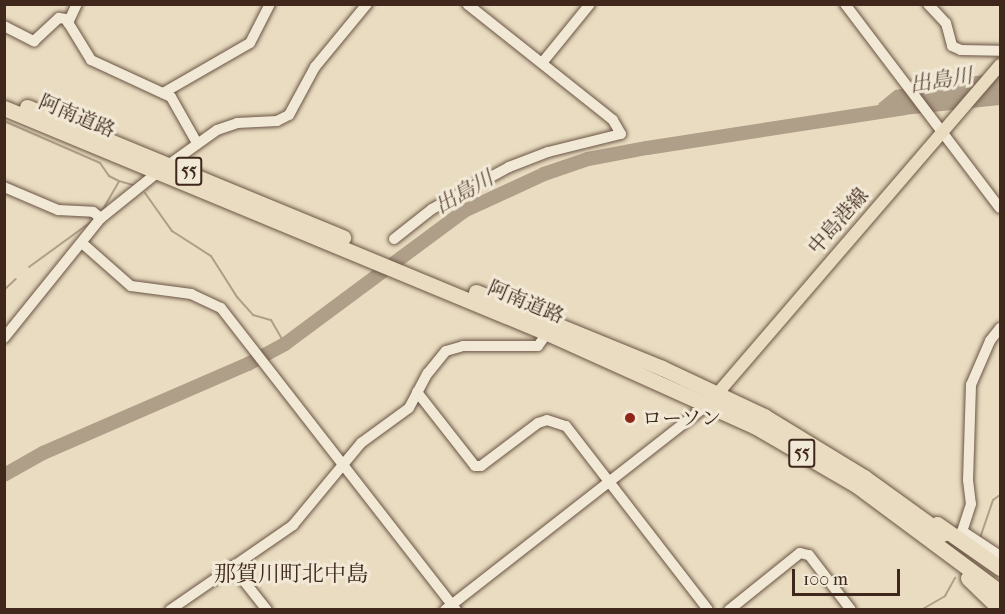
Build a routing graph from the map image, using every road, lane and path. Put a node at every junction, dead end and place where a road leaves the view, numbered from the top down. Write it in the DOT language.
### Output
graph roads {
  1 [pos="77,4"];
  2 [pos="270,4"];
  3 [pos="367,4"];
  4 [pos="467,4"];
  5 [pos="590,4"];
  6 [pos="844,4"];
  7 [pos="927,4"];
  8 [pos="68,23"];
  9 [pos="4,26"];
  10 [pos="1000,51"];
  11 [pos="542,63"];
  12 [pos="1000,66"];
  13 [pos="163,93"];
  14 [pos="4,98"];
  15 [pos="4,108"];
  16 [pos="940,132"];
  17 [pos="197,143"];
  18 [pos="172,164"];
  19 [pos="157,173"];
  20 [pos="4,187"];
  21 [pos="1000,208"];
  22 [pos="101,218"];
  23 [pos="394,239"];
  24 [pos="82,243"];
  25 [pos="368,253"];
  26 [pos="417,273"];
  27 [pos="1000,328"];
  28 [pos="547,333"];
  29 [pos="4,338"];
  30 [pos="417,392"];
  31 [pos="713,398"];
  32 [pos="343,463"];
  33 [pos="609,483"];
  34 [pos="893,504"];
  35 [pos="1000,556"];
  36 [pos="972,562"];
  37 [pos="232,566"];
  38 [pos="1000,568"];
  39 [pos="1000,580"];
  40 [pos="1000,592"];
  41 [pos="451,608"];
  42 [pos="170,609"];
  43 [pos="267,609"];
  44 [pos="708,609"];
  45 [pos="729,609"];
  46 [pos="851,609"];
  47 [pos="1000,609"];
  1 -- 8 [label="street"];
  2 -- 13 [label="street"];
  3 -- 17 [label="street"];
  4 -- 11 [label="street"];
  5 -- 11 [label="street"];
  6 -- 16 [label="street"];
  7 -- 10 [label="street"];
  8 -- 9 [label="street"];
  8 -- 13 [label="street"];
  11 -- 23 [label="street"];
  12 -- 16 [label="main road, 中島港線"];
  13 -- 17 [label="street"];
  14 -- 18 [label="highway, 阿南道路 / 55"];
  15 -- 19 [label="highway, 阿南道路 / 55"];
  16 -- 21 [label="street"];
  16 -- 31 [label="main road, 中島港線"];
  17 -- 18 [label="street"];
  18 -- 19 [label="street"];
  18 -- 25 [label="highway, 阿南道路 / 55"];
  19 -- 22 [label="street"];
  19 -- 25 [label="highway, 阿南道路 / 55"];
  20 -- 22 [label="street"];
  22 -- 24 [label="street"];
  24 -- 29 [label="street"];
  24 -- 32 [label="street"];
  25 -- 26 [label="highway, 阿南道路 / 55"];
  26 -- 28 [label="highway, 阿南道路 / 55"];
  26 -- 31 [label="highway, 阿南道路 / 55"];
  27 -- 35 [label="street"];
  28 -- 30 [label="street"];
  28 -- 31 [label="highway, 阿南道路 / 55"];
  30 -- 32 [label="street"];
  30 -- 33 [label="street"];
  31 -- 33 [label="street"];
  31 -- 34 [label="highway, 阿南道路 / 55"];
  32 -- 37 [label="street"];
  32 -- 41 [label="street"];
  33 -- 41 [label="street"];
  33 -- 44 [label="street"];
  34 -- 36 [label="highway, 阿南道路 / 55"];
  34 -- 38 [label="highway, 55"];
  34 -- 47 [label="highway, 55"];
  36 -- 39 [label="highway, 阿南道路 / 55"];
  36 -- 40 [label="highway, 阿南道路 / 55"];
  37 -- 42 [label="street"];
  37 -- 43 [label="street"];
  45 -- 46 [label="street"];
}
